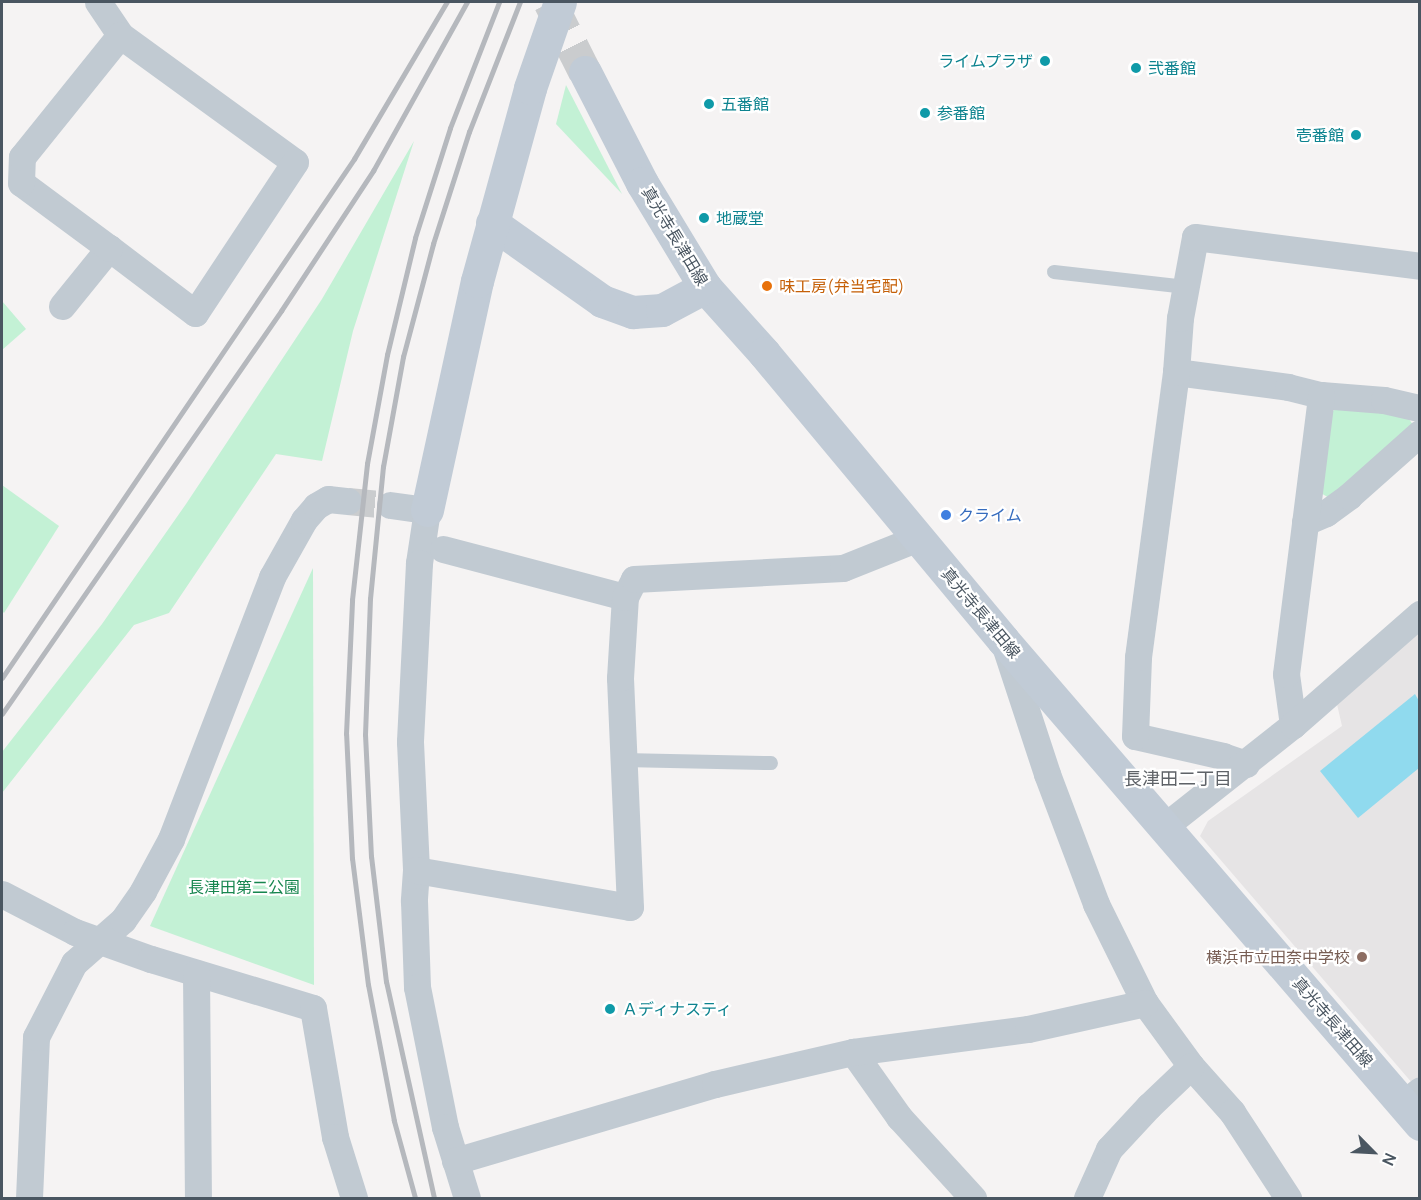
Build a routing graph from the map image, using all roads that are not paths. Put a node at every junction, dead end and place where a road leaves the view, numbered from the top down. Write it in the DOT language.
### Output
graph roads {
  1 [pos="98,2"];
  2 [pos="560,2"];
  3 [pos="120,35"];
  4 [pos="585,72"];
  5 [pos="492,223"];
  6 [pos="109,248"];
  7 [pos="1419,266"];
  8 [pos="1054,272"];
  9 [pos="705,287"];
  10 [pos="1186,287"];
  11 [pos="62,306"];
  12 [pos="1176,372"];
  13 [pos="1321,395"];
  14 [pos="1419,408"];
  15 [pos="1419,433"];
  16 [pos="348,501"];
  17 [pos="390,505"];
  18 [pos="427,510"];
  19 [pos="1305,522"];
  20 [pos="918,538"];
  21 [pos="442,549"];
  22 [pos="625,597"];
  23 [pos="1419,614"];
  24 [pos="1003,640"];
  25 [pos="1293,725"];
  26 [pos="623,760"];
  27 [pos="771,764"];
  28 [pos="1246,764"];
  29 [pos="1165,826"];
  30 [pos="416,870"];
  31 [pos="2,894"];
  32 [pos="101,940"];
  33 [pos="196,973"];
  34 [pos="1144,1003"];
  35 [pos="853,1052"];
  36 [pos="1191,1066"];
  37 [pos="1414,1106"];
  38 [pos="455,1161"];
  39 [pos="29,1198"];
  40 [pos="198,1198"];
  41 [pos="354,1198"];
  42 [pos="467,1198"];
  43 [pos="973,1198"];
  44 [pos="1087,1198"];
  45 [pos="1288,1198"];
  1 -- 3 [label="street"];
  2 -- 5 [label="main road"];
  3 -- 6 [label="street"];
  3 -- 6 [label="street"];
  4 -- 9 [label="main road, 真光寺長津田線"];
  5 -- 9 [label="main road"];
  5 -- 18 [label="main road"];
  6 -- 11 [label="street"];
  7 -- 10 [label="street"];
  8 -- 10 [label="lane"];
  9 -- 20 [label="main road, 真光寺長津田線"];
  10 -- 12 [label="street"];
  12 -- 13 [label="street"];
  12 -- 28 [label="street"];
  13 -- 14 [label="street"];
  13 -- 19 [label="street"];
  15 -- 19 [label="street"];
  16 -- 32 [label="street"];
  17 -- 18 [label="street"];
  18 -- 30 [label="street"];
  19 -- 25 [label="street"];
  20 -- 22 [label="street"];
  20 -- 24 [label="main road, 真光寺長津田線"];
  21 -- 22 [label="street"];
  22 -- 26 [label="street"];
  23 -- 25 [label="street"];
  24 -- 29 [label="main road, 真光寺長津田線"];
  24 -- 34 [label="street"];
  25 -- 28 [label="street"];
  26 -- 27 [label="lane"];
  26 -- 30 [label="street"];
  28 -- 29 [label="street"];
  29 -- 37 [label="main road, 真光寺長津田線"];
  30 -- 38 [label="street"];
  31 -- 32 [label="street"];
  32 -- 33 [label="street"];
  32 -- 39 [label="street"];
  33 -- 40 [label="street"];
  33 -- 41 [label="street"];
  34 -- 35 [label="street"];
  34 -- 36 [label="street"];
  35 -- 38 [label="street"];
  35 -- 43 [label="street"];
  36 -- 44 [label="street"];
  36 -- 45 [label="street"];
  38 -- 42 [label="street"];
}
